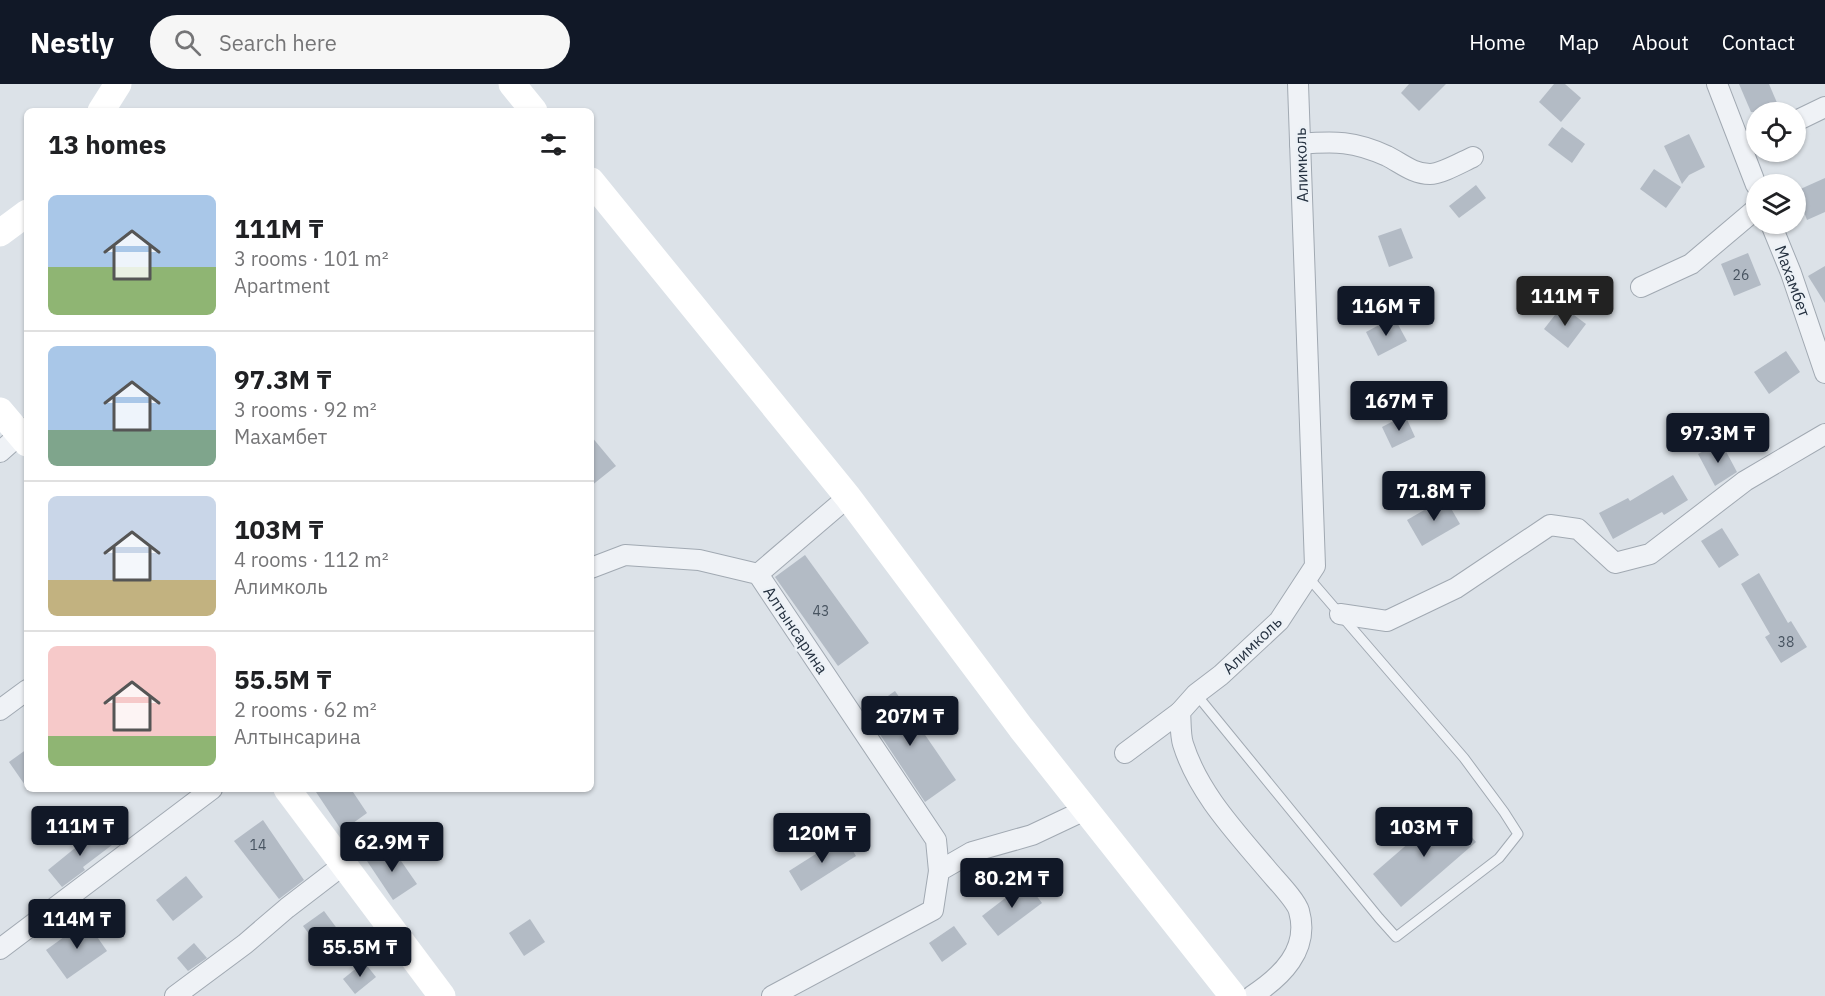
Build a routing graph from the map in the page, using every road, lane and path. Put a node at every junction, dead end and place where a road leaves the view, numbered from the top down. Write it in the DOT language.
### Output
graph roads {
  1 [pos="512,84"];
  2 [pos="1298,84"];
  3 [pos="1717,84"];
  4 [pos="1825,106"];
  5 [pos="532,108"];
  6 [pos="1806,116"];
  7 [pos="1746,138"];
  8 [pos="1300,144"];
  9 [pos="1473,157"];
  10 [pos="594,185"];
  11 [pos="24,215"];
  12 [pos="1746,217"];
  13 [pos="0,233"];
  14 [pos="1775,234"];
  15 [pos="1641,287"];
  16 [pos="1825,373"];
  17 [pos="0,411"];
  18 [pos="24,434"];
  19 [pos="1825,434"];
  20 [pos="24,436"];
  21 [pos="0,452"];
  22 [pos="848,497"];
  23 [pos="594,566"];
  24 [pos="758,574"];
  25 [pos="1308,577"];
  26 [pos="1340,614"];
  27 [pos="24,692"];
  28 [pos="1196,694"];
  29 [pos="0,710"];
  30 [pos="1180,712"];
  31 [pos="1125,753"];
  32 [pos="208,792"];
  33 [pos="289,792"];
  34 [pos="1085,810"];
  35 [pos="343,864"];
  36 [pos="939,871"];
  37 [pos="0,949"];
  38 [pos="781,994"];
  39 [pos="176,996"];
  40 [pos="442,996"];
  41 [pos="1233,996"];
  42 [pos="1252,996"];
  1 -- 5 [label="street"];
  2 -- 8 [label="street, Алимколь"];
  3 -- 7 [label="street"];
  4 -- 6 [label="street"];
  8 -- 9 [label="street"];
  8 -- 25 [label="street, Алимколь"];
  10 -- 22 [label="street"];
  11 -- 13 [label="street"];
  12 -- 15 [label="street"];
  14 -- 16 [label="street, Махамбет"];
  17 -- 18 [label="street"];
  19 -- 26 [label="street"];
  20 -- 21 [label="street"];
  22 -- 24 [label="street, Алтынсарина"];
  22 -- 34 [label="street"];
  23 -- 24 [label="street, Алтынсарина"];
  24 -- 36 [label="street, Алтынсарина"];
  25 -- 26 [label="lane"];
  25 -- 28 [label="street, Алимколь"];
  26 -- 28 [label="lane"];
  27 -- 29 [label="street"];
  28 -- 30 [label="street, Алимколь"];
  30 -- 31 [label="street, Алимколь"];
  30 -- 42 [label="street"];
  32 -- 37 [label="street"];
  33 -- 35 [label="street"];
  34 -- 36 [label="street"];
  34 -- 41 [label="street"];
  35 -- 39 [label="street"];
  35 -- 40 [label="street"];
  36 -- 38 [label="street, Алтынсарина"];
}
